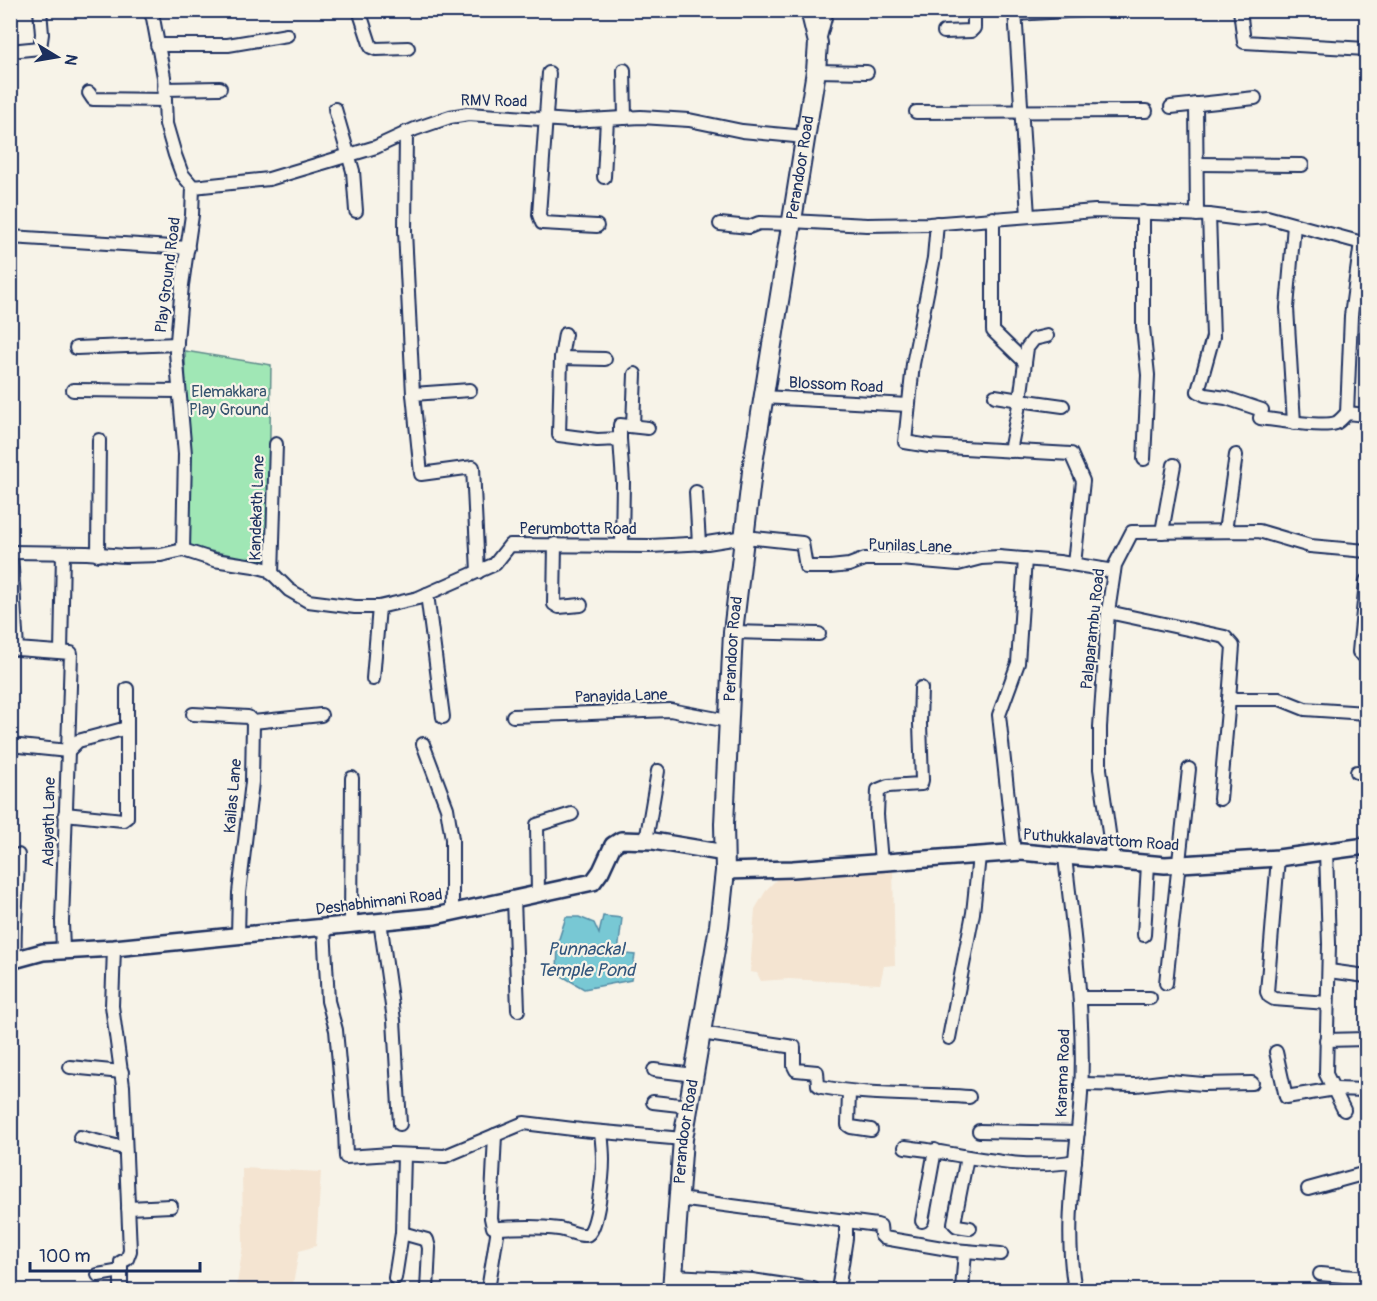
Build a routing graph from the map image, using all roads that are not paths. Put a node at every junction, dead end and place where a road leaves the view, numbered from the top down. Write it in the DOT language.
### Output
graph roads {
  1 [pos="40,10"];
  2 [pos="148,10"];
  3 [pos="359,10"];
  4 [pos="810,10"];
  5 [pos="827,10"];
  6 [pos="974,10"];
  7 [pos="1084,10"];
  8 [pos="1240,10"];
  9 [pos="1015,12"];
  10 [pos="944,32"];
  11 [pos="287,35"];
  12 [pos="818,43"];
  13 [pos="157,45"];
  14 [pos="408,48"];
  15 [pos="1366,49"];
  16 [pos="10,51"];
  17 [pos="624,70"];
  18 [pos="816,71"];
  19 [pos="867,72"];
  20 [pos="549,73"];
  21 [pos="220,88"];
  22 [pos="89,93"];
  23 [pos="165,94"];
  24 [pos="1255,98"];
  25 [pos="1197,104"];
  26 [pos="1171,107"];
  27 [pos="336,109"];
  28 [pos="1022,110"];
  29 [pos="1146,111"];
  30 [pos="916,112"];
  31 [pos="625,118"];
  32 [pos="544,119"];
  33 [pos="607,119"];
  34 [pos="406,132"];
  35 [pos="805,137"];
  36 [pos="347,155"];
  37 [pos="1197,164"];
  38 [pos="1302,165"];
  39 [pos="604,177"];
  40 [pos="193,187"];
  41 [pos="356,211"];
  42 [pos="1143,212"];
  43 [pos="1203,215"];
  44 [pos="1029,216"];
  45 [pos="993,218"];
  46 [pos="791,223"];
  47 [pos="936,223"];
  48 [pos="720,224"];
  49 [pos="1294,225"];
  50 [pos="597,226"];
  51 [pos="10,237"];
  52 [pos="1364,243"];
  53 [pos="188,248"];
  54 [pos="565,334"];
  55 [pos="1047,336"];
  56 [pos="177,344"];
  57 [pos="76,348"];
  58 [pos="561,358"];
  59 [pos="605,359"];
  60 [pos="1025,362"];
  61 [pos="635,374"];
  62 [pos="73,390"];
  63 [pos="470,390"];
  64 [pos="179,391"];
  65 [pos="413,394"];
  66 [pos="995,396"];
  67 [pos="763,397"];
  68 [pos="1020,400"];
  69 [pos="908,405"];
  70 [pos="1063,406"];
  71 [pos="1347,413"];
  72 [pos="1366,415"];
  73 [pos="1294,423"];
  74 [pos="633,426"];
  75 [pos="648,428"];
  76 [pos="620,439"];
  77 [pos="99,440"];
  78 [pos="276,444"];
  79 [pos="1011,451"];
  80 [pos="1236,455"];
  81 [pos="1144,459"];
  82 [pos="1174,465"];
  83 [pos="696,492"];
  84 [pos="1225,531"];
  85 [pos="1162,532"];
  86 [pos="745,537"];
  87 [pos="555,544"];
  88 [pos="699,544"];
  89 [pos="622,545"];
  90 [pos="183,550"];
  91 [pos="1366,550"];
  92 [pos="11,552"];
  93 [pos="63,553"];
  94 [pos="98,555"];
  95 [pos="1025,559"];
  96 [pos="1074,564"];
  97 [pos="1114,571"];
  98 [pos="478,572"];
  99 [pos="272,573"];
  100 [pos="1366,581"];
  101 [pos="427,594"];
  102 [pos="581,605"];
  103 [pos="379,607"];
  104 [pos="1108,612"];
  105 [pos="733,632"];
  106 [pos="819,633"];
  107 [pos="61,652"];
  108 [pos="1366,658"];
  109 [pos="372,679"];
  110 [pos="921,688"];
  111 [pos="127,689"];
  112 [pos="1229,699"];
  113 [pos="1366,713"];
  114 [pos="192,714"];
  115 [pos="321,715"];
  116 [pos="513,716"];
  117 [pos="443,717"];
  118 [pos="728,721"];
  119 [pos="253,722"];
  120 [pos="127,728"];
  121 [pos="423,744"];
  122 [pos="10,745"];
  123 [pos="68,751"];
  124 [pos="1189,769"];
  125 [pos="658,771"];
  126 [pos="352,778"];
  127 [pos="1220,799"];
  128 [pos="65,814"];
  129 [pos="572,814"];
  130 [pos="646,841"];
  131 [pos="1366,846"];
  132 [pos="1326,851"];
  133 [pos="1014,853"];
  134 [pos="18,855"];
  135 [pos="979,856"];
  136 [pos="1065,857"];
  137 [pos="1278,858"];
  138 [pos="881,861"];
  139 [pos="1113,861"];
  140 [pos="725,862"];
  141 [pos="1148,864"];
  142 [pos="1178,864"];
  143 [pos="538,894"];
  144 [pos="514,898"];
  145 [pos="452,912"];
  146 [pos="380,921"];
  147 [pos="351,924"];
  148 [pos="324,927"];
  149 [pos="1144,935"];
  150 [pos="238,936"];
  151 [pos="114,948"];
  152 [pos="63,951"];
  153 [pos="13,961"];
  154 [pos="1329,971"];
  155 [pos="1366,976"];
  156 [pos="1166,983"];
  157 [pos="1081,998"];
  158 [pos="1150,998"];
  159 [pos="1327,1004"];
  160 [pos="518,1010"];
  161 [pos="701,1033"];
  162 [pos="949,1038"];
  163 [pos="1366,1039"];
  164 [pos="1326,1040"];
  165 [pos="1276,1052"];
  166 [pos="70,1067"];
  167 [pos="654,1070"];
  168 [pos="122,1072"];
  169 [pos="694,1075"];
  170 [pos="1252,1083"];
  171 [pos="1081,1084"];
  172 [pos="1335,1089"];
  173 [pos="1366,1090"];
  174 [pos="849,1092"];
  175 [pos="969,1097"];
  176 [pos="653,1102"];
  177 [pos="688,1106"];
  178 [pos="1344,1110"];
  179 [pos="400,1124"];
  180 [pos="871,1131"];
  181 [pos="979,1131"];
  182 [pos="601,1132"];
  183 [pos="1078,1133"];
  184 [pos="495,1135"];
  185 [pos="80,1137"];
  186 [pos="683,1139"];
  187 [pos="905,1147"];
  188 [pos="124,1148"];
  189 [pos="935,1150"];
  190 [pos="404,1155"];
  191 [pos="967,1157"];
  192 [pos="1075,1161"];
  193 [pos="1366,1173"];
  194 [pos="1308,1189"];
  195 [pos="679,1199"];
  196 [pos="171,1206"];
  197 [pos="128,1208"];
  198 [pos="846,1221"];
  199 [pos="922,1221"];
  200 [pos="498,1228"];
  201 [pos="970,1228"];
  202 [pos="402,1233"];
  203 [pos="965,1251"];
  204 [pos="1002,1254"];
  205 [pos="121,1271"];
  206 [pos="1320,1274"];
  207 [pos="98,1275"];
  208 [pos="395,1278"];
  209 [pos="1366,1278"];
  210 [pos="673,1283"];
  211 [pos="813,1289"];
  212 [pos="121,1290"];
  213 [pos="427,1290"];
  214 [pos="488,1290"];
  215 [pos="838,1290"];
  216 [pos="962,1290"];
  217 [pos="1076,1290"];
  1 -- 16 [label="street"];
  2 -- 13 [label="street"];
  3 -- 14 [label="street"];
  4 -- 12 [label="main road, Perandoor Road"];
  5 -- 12 [label="street"];
  6 -- 10 [label="street"];
  7 -- 9 [label="street"];
  8 -- 15 [label="street"];
  9 -- 28 [label="street"];
  11 -- 13 [label="street"];
  12 -- 18 [label="main road, Perandoor Road"];
  13 -- 23 [label="street"];
  17 -- 31 [label="street"];
  18 -- 19 [label="street"];
  18 -- 35 [label="main road, Perandoor Road"];
  20 -- 32 [label="street"];
  21 -- 23 [label="street"];
  22 -- 23 [label="street"];
  23 -- 40 [label="street"];
  24 -- 25 [label="street"];
  25 -- 26 [label="street"];
  25 -- 37 [label="street"];
  27 -- 36 [label="street"];
  28 -- 29 [label="street"];
  28 -- 30 [label="street"];
  28 -- 44 [label="street"];
  31 -- 33 [label="street, RMV Road"];
  31 -- 35 [label="street, RMV Road"];
  32 -- 33 [label="street, RMV Road"];
  32 -- 34 [label="street, RMV Road"];
  32 -- 50 [label="street"];
  33 -- 39 [label="street"];
  34 -- 36 [label="street, RMV Road"];
  34 -- 65 [label="street"];
  35 -- 46 [label="main road, Perandoor Road"];
  36 -- 40 [label="street, RMV Road"];
  36 -- 41 [label="street"];
  37 -- 38 [label="street"];
  37 -- 43 [label="street"];
  40 -- 53 [label="street, Play Ground Road"];
  42 -- 43 [label="street"];
  42 -- 44 [label="street"];
  42 -- 81 [label="street"];
  43 -- 49 [label="street"];
  43 -- 73 [label="street"];
  44 -- 45 [label="street"];
  45 -- 47 [label="street"];
  45 -- 60 [label="street"];
  46 -- 47 [label="street"];
  46 -- 48 [label="street"];
  46 -- 67 [label="main road, Perandoor Road"];
  47 -- 69 [label="street"];
  49 -- 52 [label="street"];
  49 -- 73 [label="street"];
  51 -- 53 [label="street"];
  52 -- 71 [label="street"];
  53 -- 56 [label="street, Play Ground Road"];
  54 -- 58 [label="street"];
  55 -- 60 [label="street"];
  56 -- 57 [label="street"];
  56 -- 64 [label="street, Play Ground Road"];
  58 -- 59 [label="street"];
  58 -- 76 [label="street"];
  60 -- 68 [label="street"];
  61 -- 74 [label="street"];
  62 -- 64 [label="street"];
  63 -- 65 [label="street"];
  64 -- 90 [label="street, Play Ground Road"];
  65 -- 98 [label="street"];
  66 -- 68 [label="street"];
  67 -- 69 [label="street, Blossom Road"];
  67 -- 86 [label="main road, Perandoor Road"];
  68 -- 70 [label="street"];
  68 -- 79 [label="street"];
  69 -- 79 [label="street"];
  71 -- 72 [label="street"];
  71 -- 73 [label="street"];
  74 -- 75 [label="street"];
  74 -- 76 [label="street"];
  76 -- 89 [label="street"];
  77 -- 94 [label="street"];
  78 -- 99 [label="street, Kandekath Lane"];
  79 -- 96 [label="street"];
  80 -- 84 [label="street"];
  82 -- 85 [label="street"];
  83 -- 88 [label="street"];
  84 -- 85 [label="street, Palaparambu Road"];
  84 -- 91 [label="street, Palaparambu Road"];
  85 -- 97 [label="street, Palaparambu Road"];
  86 -- 88 [label="street, Perumbotta Road"];
  86 -- 95 [label="street, Punilas Lane"];
  86 -- 105 [label="main road, Perandoor Road"];
  87 -- 89 [label="street, Perumbotta Road"];
  87 -- 98 [label="street, Perumbotta Road"];
  87 -- 102 [label="street"];
  88 -- 89 [label="street, Perumbotta Road"];
  90 -- 94 [label="street, Perumbotta Road"];
  90 -- 99 [label="street, Perumbotta Road"];
  92 -- 93 [label="street, Perumbotta Road"];
  92 -- 107 [label="street"];
  93 -- 94 [label="street, Perumbotta Road"];
  93 -- 107 [label="street"];
  95 -- 96 [label="street, Punilas Lane"];
  95 -- 133 [label="street"];
  96 -- 97 [label="street, Punilas Lane"];
  97 -- 104 [label="street, Palaparambu Road"];
  98 -- 101 [label="street, Perumbotta Road"];
  99 -- 103 [label="street, Perumbotta Road"];
  100 -- 108 [label="street"];
  101 -- 103 [label="street, Perumbotta Road"];
  101 -- 117 [label="street"];
  103 -- 109 [label="street"];
  104 -- 112 [label="street"];
  104 -- 139 [label="street, Palaparambu Road"];
  105 -- 106 [label="street"];
  105 -- 118 [label="main road, Perandoor Road"];
  107 -- 123 [label="street, Adayath Lane"];
  110 -- 138 [label="street"];
  111 -- 120 [label="street"];
  112 -- 113 [label="street"];
  112 -- 127 [label="street"];
  114 -- 119 [label="street"];
  115 -- 119 [label="street"];
  116 -- 118 [label="street, Panayida Lane"];
  118 -- 140 [label="main road, Perandoor Road"];
  119 -- 150 [label="street, Kailas Lane"];
  120 -- 123 [label="street"];
  120 -- 128 [label="street"];
  121 -- 145 [label="street"];
  122 -- 123 [label="street"];
  123 -- 128 [label="street, Adayath Lane"];
  124 -- 142 [label="street"];
  125 -- 130 [label="street"];
  126 -- 147 [label="street"];
  128 -- 152 [label="street, Adayath Lane"];
  129 -- 143 [label="street"];
  130 -- 140 [label="street, Deshabhimani Road"];
  130 -- 143 [label="street, Deshabhimani Road"];
  131 -- 132 [label="street, Puthukkalavattom Road"];
  132 -- 137 [label="street, Puthukkalavattom Road"];
  132 -- 154 [label="street"];
  133 -- 135 [label="street, Puthukkalavattom Road"];
  133 -- 136 [label="street, Puthukkalavattom Road"];
  134 -- 153 [label="street"];
  135 -- 138 [label="street, Puthukkalavattom Road"];
  135 -- 162 [label="street"];
  136 -- 139 [label="street, Puthukkalavattom Road"];
  136 -- 157 [label="street, Karama Road"];
  137 -- 142 [label="street, Puthukkalavattom Road"];
  137 -- 159 [label="street"];
  138 -- 140 [label="street, Puthukkalavattom Road"];
  139 -- 141 [label="street, Puthukkalavattom Road"];
  140 -- 161 [label="main road, Perandoor Road"];
  141 -- 142 [label="street, Puthukkalavattom Road"];
  141 -- 149 [label="street"];
  142 -- 156 [label="street"];
  143 -- 144 [label="street, Deshabhimani Road"];
  144 -- 145 [label="street, Deshabhimani Road"];
  144 -- 160 [label="street"];
  145 -- 146 [label="street, Deshabhimani Road"];
  146 -- 147 [label="street, Deshabhimani Road"];
  146 -- 179 [label="street"];
  147 -- 148 [label="street, Deshabhimani Road"];
  148 -- 150 [label="street, Deshabhimani Road"];
  148 -- 190 [label="street"];
  150 -- 151 [label="street, Deshabhimani Road"];
  151 -- 152 [label="street, Deshabhimani Road"];
  151 -- 168 [label="street"];
  152 -- 153 [label="street, Deshabhimani Road"];
  154 -- 155 [label="street"];
  154 -- 159 [label="street"];
  157 -- 158 [label="street"];
  157 -- 171 [label="street, Karama Road"];
  159 -- 164 [label="street"];
  161 -- 169 [label="main road, Perandoor Road"];
  161 -- 174 [label="street"];
  163 -- 164 [label="street"];
  164 -- 172 [label="street"];
  165 -- 172 [label="street"];
  166 -- 168 [label="street"];
  167 -- 169 [label="street"];
  168 -- 188 [label="street"];
  169 -- 177 [label="main road, Perandoor Road"];
  170 -- 171 [label="street"];
  171 -- 183 [label="street, Karama Road"];
  172 -- 173 [label="street"];
  172 -- 178 [label="street"];
  174 -- 175 [label="street"];
  174 -- 180 [label="street"];
  176 -- 177 [label="street"];
  177 -- 186 [label="main road, Perandoor Road"];
  181 -- 183 [label="street"];
  182 -- 184 [label="street"];
  182 -- 186 [label="street"];
  182 -- 200 [label="street"];
  183 -- 192 [label="street, Karama Road"];
  184 -- 190 [label="street"];
  184 -- 200 [label="street"];
  185 -- 188 [label="street"];
  186 -- 195 [label="main road, Perandoor Road"];
  187 -- 189 [label="street"];
  188 -- 197 [label="street"];
  189 -- 191 [label="street"];
  189 -- 199 [label="street"];
  190 -- 202 [label="street"];
  191 -- 192 [label="street"];
  191 -- 201 [label="street"];
  192 -- 217 [label="street, Karama Road"];
  193 -- 194 [label="street"];
  195 -- 198 [label="street"];
  195 -- 210 [label="main road, Perandoor Road"];
  196 -- 197 [label="street"];
  197 -- 205 [label="street"];
  198 -- 203 [label="street"];
  198 -- 215 [label="street"];
  200 -- 214 [label="street"];
  202 -- 208 [label="street"];
  202 -- 213 [label="street"];
  203 -- 204 [label="street"];
  203 -- 216 [label="street"];
  205 -- 207 [label="street"];
  205 -- 212 [label="street"];
  206 -- 209 [label="street"];
  210 -- 211 [label="street"];
}
